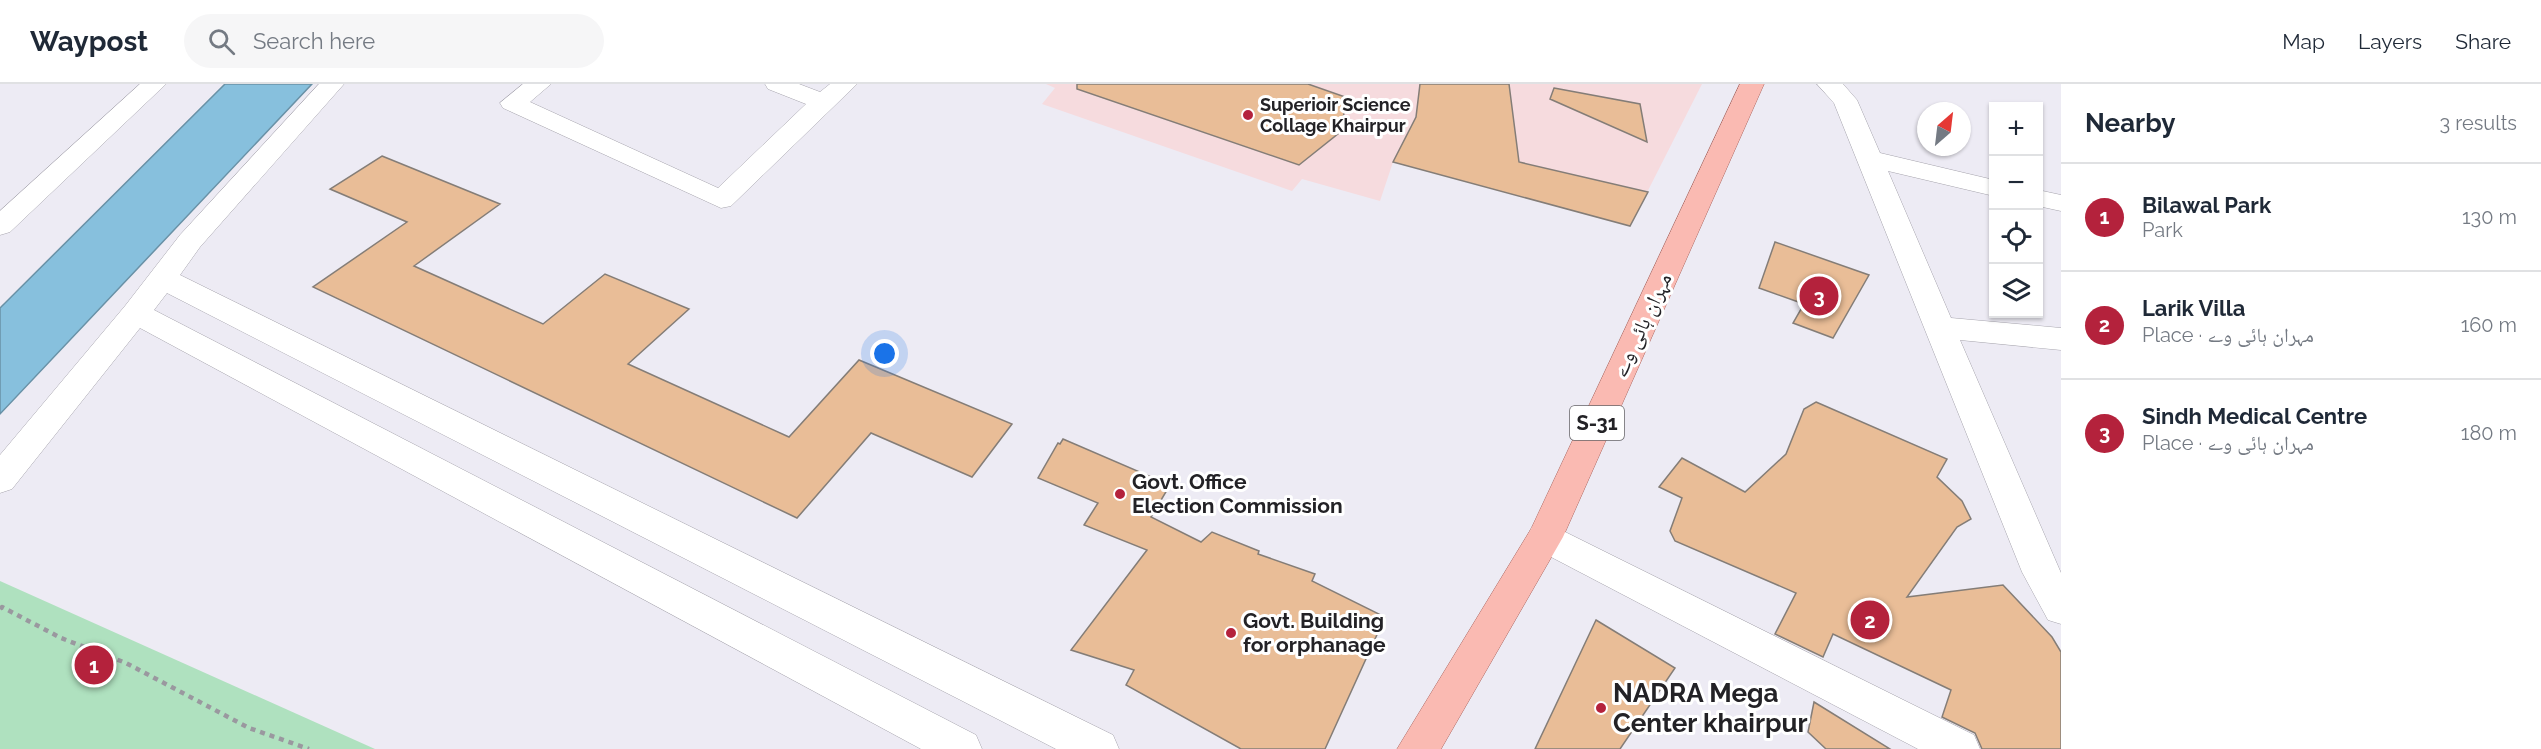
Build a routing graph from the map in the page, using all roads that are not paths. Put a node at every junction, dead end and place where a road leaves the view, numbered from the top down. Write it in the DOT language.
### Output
graph roads {
  1 [pos="154,84"];
  2 [pos="332,84"];
  3 [pos="538,84"];
  4 [pos="777,84"];
  5 [pos="845,84"];
  6 [pos="1752,84"];
  7 [pos="1829,84"];
  8 [pos="823,102"];
  9 [pos="1870,159"];
  10 [pos="1989,187"];
  11 [pos="2043,199"];
  12 [pos="2061,203"];
  13 [pos="0,225"];
  14 [pos="162,278"];
  15 [pos="136,313"];
  16 [pos="1939,327"];
  17 [pos="2061,339"];
  18 [pos="0,478"];
  19 [pos="1545,537"];
  20 [pos="2061,608"];
  21 [pos="961,749"];
  22 [pos="1098,749"];
  23 [pos="1418,749"];
  24 [pos="1959,749"];
  1 -- 13 [label="street"];
  2 -- 14 [label="street"];
  3 -- 8 [label="street"];
  4 -- 8 [label="street"];
  5 -- 8 [label="street"];
  6 -- 19 [label="main road, مہران ہائی وے / S-31"];
  7 -- 9 [label="street"];
  9 -- 10 [label="street"];
  9 -- 16 [label="street"];
  11 -- 12 [label="street"];
  14 -- 15 [label="street"];
  14 -- 22 [label="street"];
  15 -- 18 [label="street"];
  15 -- 21 [label="street"];
  16 -- 17 [label="street"];
  16 -- 20 [label="street"];
  19 -- 23 [label="main road, مہران ہائی وے / S-31"];
  19 -- 24 [label="street"];
}
